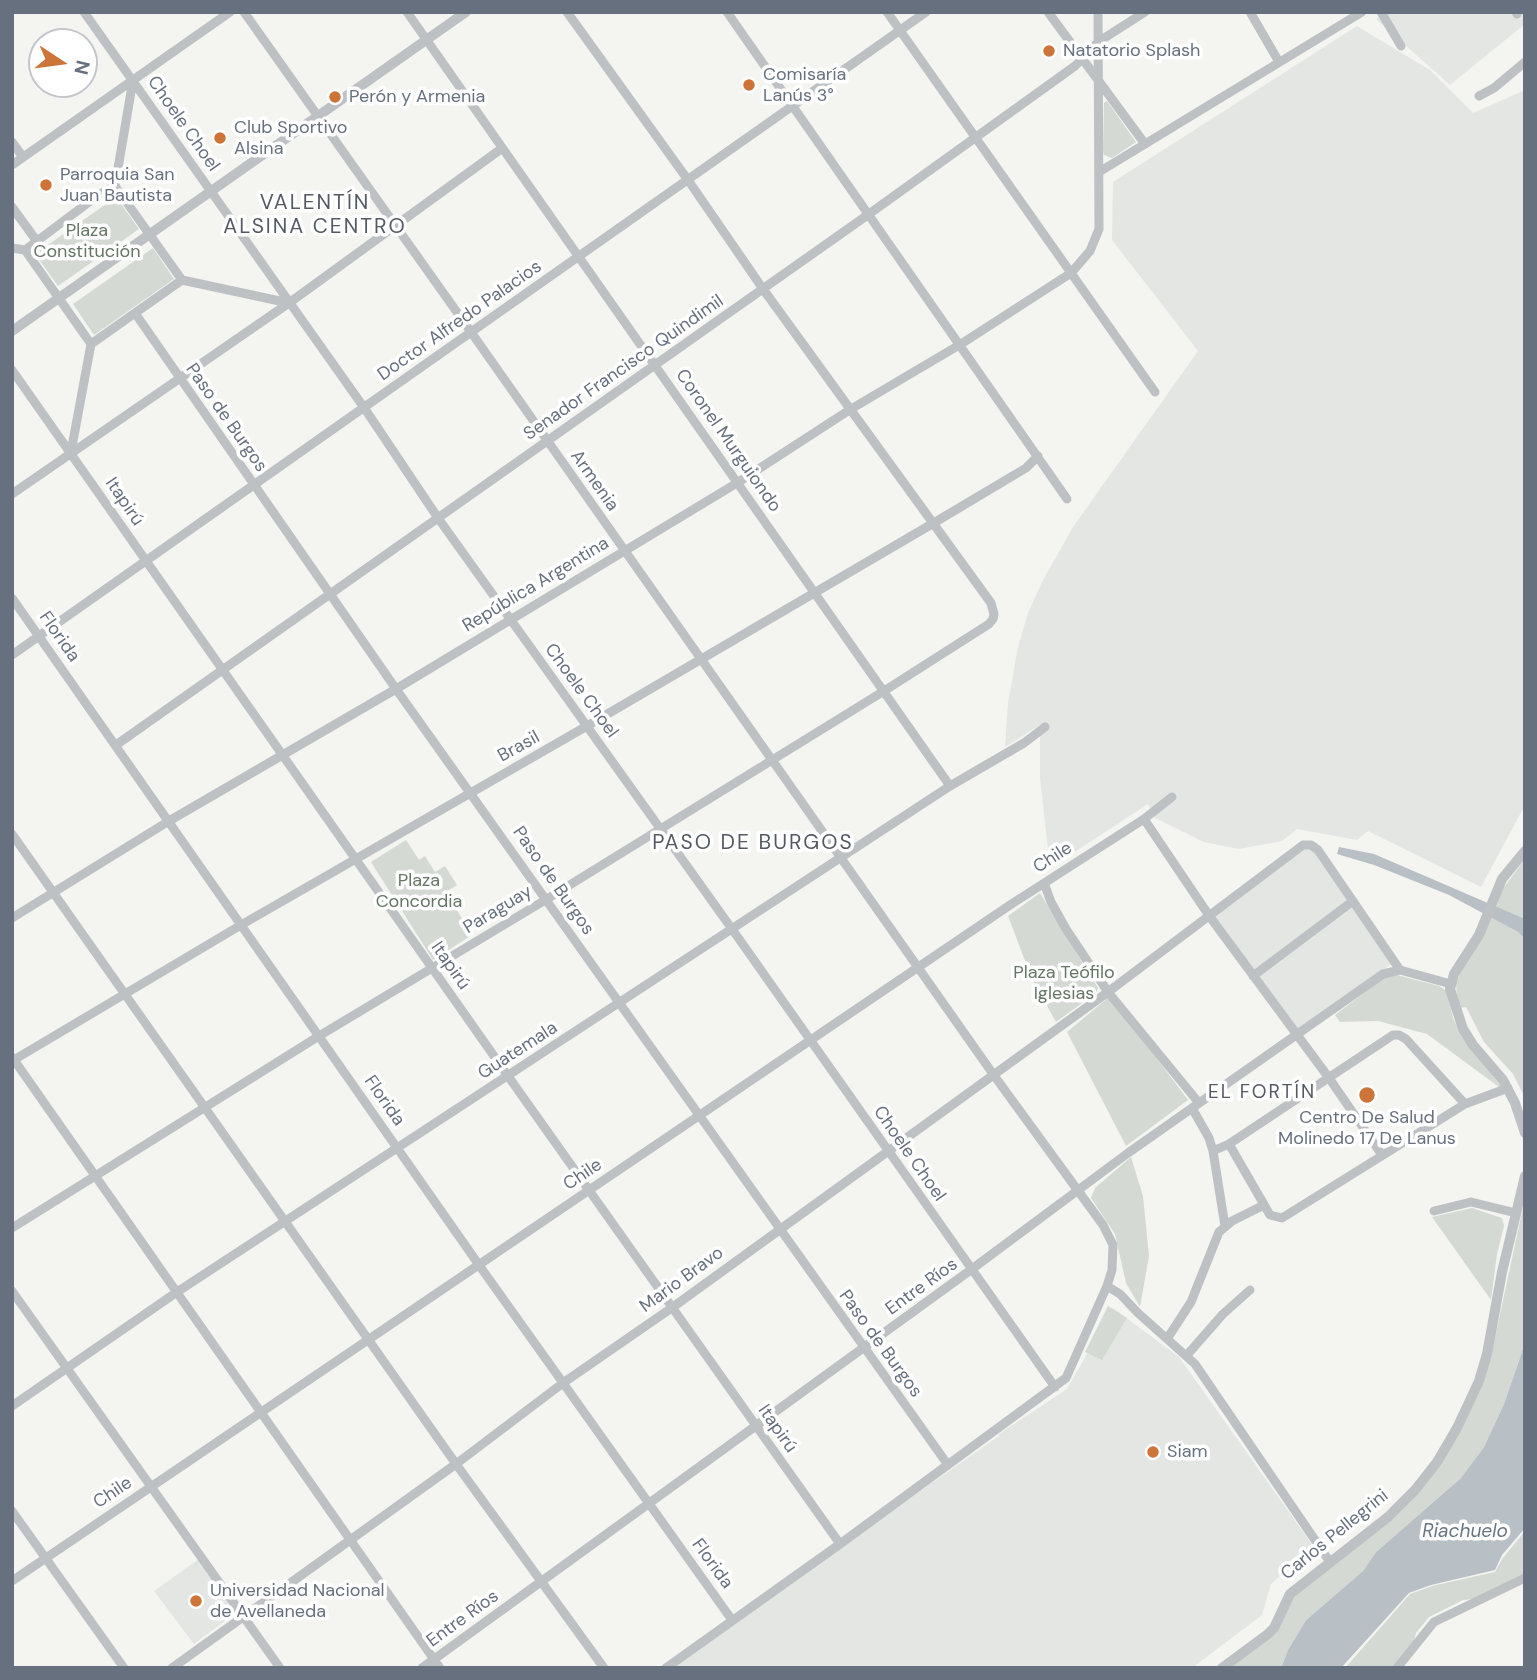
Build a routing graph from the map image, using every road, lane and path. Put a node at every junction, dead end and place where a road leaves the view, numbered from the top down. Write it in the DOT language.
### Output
graph roads {
  1 [pos="84,12"];
  2 [pos="230,12"];
  3 [pos="244,12"];
  4 [pos="407,12"];
  5 [pos="466,12"];
  6 [pos="567,12"];
  7 [pos="727,12"];
  8 [pos="887,12"];
  9 [pos="926,12"];
  10 [pos="1048,12"];
  11 [pos="1098,12"];
  12 [pos="1145,12"];
  13 [pos="1250,12"];
  14 [pos="1362,12"];
  15 [pos="1381,12"];
  16 [pos="900,31"];
  17 [pos="426,40"];
  18 [pos="1098,42"];
  19 [pos="1401,46"];
  20 [pos="1083,60"];
  21 [pos="1279,62"];
  22 [pos="1525,62"];
  23 [pos="1098,79"];
  24 [pos="133,80"];
  25 [pos="1479,96"];
  26 [pos="794,107"];
  27 [pos="319,117"];
  28 [pos="975,138"];
  29 [pos="12,142"];
  30 [pos="1145,144"];
  31 [pos="500,149"];
  32 [pos="23,157"];
  33 [pos="12,165"];
  34 [pos="1099,172"];
  35 [pos="688,180"];
  36 [pos="115,186"];
  37 [pos="212,191"];
  38 [pos="12,206"];
  39 [pos="869,214"];
  40 [pos="395,226"];
  41 [pos="150,234"];
  42 [pos="36,240"];
  43 [pos="12,248"];
  44 [pos="24,250"];
  45 [pos="577,258"];
  46 [pos="1071,273"];
  47 [pos="182,280"];
  48 [pos="763,289"];
  49 [pos="57,299"];
  50 [pos="289,303"];
  51 [pos="135,313"];
  52 [pos="12,331"];
  53 [pos="471,332"];
  54 [pos="91,344"];
  55 [pos="961,344"];
  56 [pos="655,365"];
  57 [pos="12,370"];
  58 [pos="179,378"];
  59 [pos="1155,392"];
  60 [pos="365,408"];
  61 [pos="851,409"];
  62 [pos="547,441"];
  63 [pos="71,452"];
  64 [pos="1038,456"];
  65 [pos="737,483"];
  66 [pos="254,486"];
  67 [pos="12,494"];
  68 [pos="1067,499"];
  69 [pos="438,518"];
  70 [pos="932,524"];
  71 [pos="624,550"];
  72 [pos="146,562"];
  73 [pos="816,592"];
  74 [pos="330,594"];
  75 [pos="12,598"];
  76 [pos="510,619"];
  77 [pos="39,636"];
  78 [pos="12,655"];
  79 [pos="700,659"];
  80 [pos="223,670"];
  81 [pos="396,689"];
  82 [pos="884,691"];
  83 [pos="587,726"];
  84 [pos="1045,727"];
  85 [pos="116,745"];
  86 [pos="283,755"];
  87 [pos="771,759"];
  88 [pos="950,786"];
  89 [pos="471,792"];
  90 [pos="1172,797"];
  91 [pos="1144,818"];
  92 [pos="169,821"];
  93 [pos="660,828"];
  94 [pos="12,834"];
  95 [pos="1525,851"];
  96 [pos="355,859"];
  97 [pos="841,859"];
  98 [pos="1044,883"];
  99 [pos="54,892"];
  100 [pos="547,899"];
  101 [pos="1353,901"];
  102 [pos="1210,917"];
  103 [pos="12,918"];
  104 [pos="240,925"];
  105 [pos="732,929"];
  106 [pos="432,968"];
  107 [pos="919,968"];
  108 [pos="1400,970"];
  109 [pos="1253,976"];
  110 [pos="1451,984"];
  111 [pos="1108,992"];
  112 [pos="124,993"];
  113 [pos="621,1003"];
  114 [pos="1296,1035"];
  115 [pos="319,1036"];
  116 [pos="810,1041"];
  117 [pos="13,1059"];
  118 [pos="993,1074"];
  119 [pos="508,1076"];
  120 [pos="1329,1078"];
  121 [pos="1508,1088"];
  122 [pos="1465,1104"];
  123 [pos="1196,1106"];
  124 [pos="205,1107"];
  125 [pos="700,1114"];
  126 [pos="1525,1133"];
  127 [pos="1229,1144"];
  128 [pos="398,1148"];
  129 [pos="887,1151"];
  130 [pos="1213,1151"];
  131 [pos="1382,1155"];
  132 [pos="96,1175"];
  133 [pos="1525,1176"];
  134 [pos="589,1191"];
  135 [pos="1077,1191"];
  136 [pos="1264,1205"];
  137 [pos="1434,1211"];
  138 [pos="1516,1213"];
  139 [pos="286,1222"];
  140 [pos="1225,1226"];
  141 [pos="12,1228"];
  142 [pos="780,1229"];
  143 [pos="479,1265"];
  144 [pos="972,1269"];
  145 [pos="1107,1286"];
  146 [pos="1250,1290"];
  147 [pos="12,1291"];
  148 [pos="177,1292"];
  149 [pos="673,1307"];
  150 [pos="1167,1339"];
  151 [pos="370,1341"];
  152 [pos="863,1348"];
  153 [pos="1187,1355"];
  154 [pos="67,1367"];
  155 [pos="563,1383"];
  156 [pos="1055,1387"];
  157 [pos="12,1406"];
  158 [pos="261,1414"];
  159 [pos="755,1426"];
  160 [pos="456,1464"];
  161 [pos="948,1465"];
  162 [pos="150,1487"];
  163 [pos="649,1503"];
  164 [pos="12,1511"];
  165 [pos="349,1539"];
  166 [pos="840,1544"];
  167 [pos="44,1558"];
  168 [pos="1330,1562"];
  169 [pos="1525,1578"];
  170 [pos="12,1581"];
  171 [pos="541,1583"];
  172 [pos="244,1617"];
  173 [pos="733,1620"];
  174 [pos="437,1664"];
  175 [pos="124,1668"];
  176 [pos="172,1668"];
  177 [pos="280,1668"];
  178 [pos="422,1668"];
  179 [pos="604,1668"];
  180 [pos="666,1668"];
  181 [pos="1222,1668"];
  182 [pos="1397,1668"];
  1 -- 24 [label="street, Choele Choel"];
  2 -- 24 [label="street"];
  3 -- 27 [label="street, Armenia"];
  4 -- 17 [label="street, Coronel Murguiondo"];
  5 -- 17 [label="street"];
  6 -- 35 [label="street"];
  7 -- 26 [label="street"];
  8 -- 16 [label="street"];
  9 -- 16 [label="street, Doctor Alfredo Palacios"];
  10 -- 20 [label="street"];
  11 -- 18 [label="street, República Argentina"];
  12 -- 18 [label="street, Senador Francisco Quindimil"];
  13 -- 21 [label="street"];
  14 -- 21 [label="street"];
  15 -- 19 [label="street"];
  16 -- 26 [label="street, Doctor Alfredo Palacios"];
  16 -- 28 [label="street"];
  17 -- 27 [label="street"];
  17 -- 31 [label="street, Coronel Murguiondo"];
  18 -- 20 [label="street, Senador Francisco Quindimil"];
  18 -- 23 [label="street, República Argentina"];
  20 -- 23 [label="street"];
  20 -- 28 [label="street, Senador Francisco Quindimil"];
  21 -- 30 [label="street"];
  22 -- 25 [label="street"];
  23 -- 30 [label="street"];
  23 -- 34 [label="street, República Argentina"];
  24 -- 32 [label="street"];
  24 -- 36 [label="street"];
  24 -- 37 [label="street, Choele Choel"];
  26 -- 35 [label="street, Doctor Alfredo Palacios"];
  26 -- 39 [label="street"];
  27 -- 37 [label="street"];
  27 -- 40 [label="street, Armenia"];
  28 -- 39 [label="street, Senador Francisco Quindimil"];
  28 -- 46 [label="street"];
  29 -- 32 [label="street"];
  30 -- 34 [label="street"];
  31 -- 40 [label="street"];
  31 -- 45 [label="street, Coronel Murguiondo"];
  32 -- 33 [label="street"];
  34 -- 46 [label="street, República Argentina"];
  35 -- 45 [label="street, Doctor Alfredo Palacios"];
  35 -- 48 [label="street"];
  36 -- 41 [label="street"];
  36 -- 42 [label="street"];
  37 -- 41 [label="street"];
  37 -- 50 [label="street, Choele Choel"];
  38 -- 42 [label="street"];
  39 -- 48 [label="street, Senador Francisco Quindimil"];
  39 -- 55 [label="street"];
  40 -- 50 [label="street"];
  40 -- 53 [label="street, Armenia"];
  41 -- 47 [label="street"];
  41 -- 49 [label="street"];
  42 -- 44 [label="street"];
  43 -- 44 [label="street"];
  44 -- 49 [label="street"];
  45 -- 53 [label="street, Doctor Alfredo Palacios"];
  45 -- 56 [label="street, Coronel Murguiondo"];
  46 -- 55 [label="street, República Argentina"];
  46 -- 59 [label="street"];
  47 -- 50 [label="street"];
  47 -- 51 [label="street"];
  48 -- 56 [label="street, Senador Francisco Quindimil"];
  48 -- 61 [label="street"];
  49 -- 52 [label="street"];
  49 -- 54 [label="street"];
  50 -- 58 [label="street"];
  50 -- 60 [label="street, Choele Choel"];
  51 -- 54 [label="street"];
  51 -- 58 [label="street, Paso de Burgos"];
  53 -- 60 [label="street, Doctor Alfredo Palacios"];
  53 -- 62 [label="street, Armenia"];
  54 -- 63 [label="street"];
  55 -- 61 [label="street, República Argentina"];
  55 -- 64 [label="street"];
  56 -- 62 [label="street, Senador Francisco Quindimil"];
  56 -- 65 [label="street, Coronel Murguiondo"];
  57 -- 63 [label="street, Itapirú"];
  58 -- 63 [label="street"];
  58 -- 66 [label="street, Paso de Burgos"];
  60 -- 66 [label="street, Doctor Alfredo Palacios"];
  60 -- 69 [label="street, Choele Choel"];
  61 -- 65 [label="street, República Argentina"];
  61 -- 70 [label="street"];
  62 -- 69 [label="street, Senador Francisco Quindimil"];
  62 -- 71 [label="street, Armenia"];
  63 -- 67 [label="street"];
  63 -- 72 [label="street, Itapirú"];
  64 -- 68 [label="street"];
  64 -- 70 [label="street, Brasil"];
  65 -- 71 [label="street, República Argentina"];
  65 -- 73 [label="street, Coronel Murguiondo"];
  66 -- 72 [label="street, Doctor Alfredo Palacios"];
  66 -- 74 [label="street, Paso de Burgos"];
  69 -- 74 [label="street, Senador Francisco Quindimil"];
  69 -- 76 [label="street, Choele Choel"];
  70 -- 73 [label="street, Brasil"];
  70 -- 82 [label="street, Paraguay"];
  71 -- 76 [label="street, República Argentina"];
  71 -- 79 [label="street, Armenia"];
  72 -- 77 [label="street, Doctor Alfredo Palacios"];
  72 -- 80 [label="street, Itapirú"];
  73 -- 79 [label="street, Brasil"];
  73 -- 82 [label="street, Coronel Murguiondo"];
  74 -- 80 [label="street, Senador Francisco Quindimil"];
  74 -- 81 [label="street, Paso de Burgos"];
  75 -- 77 [label="street, Florida"];
  76 -- 81 [label="street, República Argentina"];
  76 -- 83 [label="street, Choele Choel"];
  77 -- 78 [label="street, Doctor Alfredo Palacios"];
  77 -- 85 [label="street, Florida"];
  79 -- 83 [label="street, Brasil"];
  79 -- 87 [label="street, Armenia"];
  80 -- 85 [label="street, Senador Francisco Quindimil"];
  80 -- 86 [label="street, Itapirú"];
  81 -- 86 [label="street, República Argentina"];
  81 -- 89 [label="street, Paso de Burgos"];
  82 -- 87 [label="street, Paraguay"];
  82 -- 88 [label="street, Coronel Murguiondo"];
  83 -- 89 [label="street, Brasil"];
  83 -- 93 [label="street, Choele Choel"];
  84 -- 88 [label="street, Guatemala"];
  85 -- 92 [label="street, Florida"];
  86 -- 92 [label="street, República Argentina"];
  86 -- 96 [label="street, Itapirú"];
  87 -- 93 [label="street, Paraguay"];
  87 -- 97 [label="street, Armenia"];
  88 -- 97 [label="street, Guatemala"];
  89 -- 96 [label="street, Brasil"];
  89 -- 100 [label="street, Paso de Burgos"];
  90 -- 91 [label="street, Chile"];
  91 -- 98 [label="street, Chile"];
  91 -- 102 [label="street"];
  92 -- 99 [label="street, República Argentina"];
  92 -- 104 [label="street, Florida"];
  93 -- 100 [label="street, Paraguay"];
  93 -- 105 [label="street, Choele Choel"];
  94 -- 99 [label="street"];
  95 -- 110 [label="street"];
  96 -- 104 [label="street, Brasil"];
  96 -- 106 [label="street, Itapirú"];
  97 -- 105 [label="street, Guatemala"];
  97 -- 107 [label="street, Armenia"];
  98 -- 107 [label="street, Chile"];
  98 -- 111 [label="street"];
  99 -- 103 [label="street, República Argentina"];
  99 -- 112 [label="street"];
  100 -- 106 [label="street, Paraguay"];
  100 -- 113 [label="street, Paso de Burgos"];
  101 -- 102 [label="street, Mario Bravo"];
  101 -- 108 [label="street"];
  101 -- 109 [label="street"];
  102 -- 109 [label="street"];
  102 -- 111 [label="street, Mario Bravo"];
  104 -- 112 [label="street, Brasil"];
  104 -- 115 [label="street, Florida"];
  105 -- 113 [label="street, Guatemala"];
  105 -- 116 [label="street, Choele Choel"];
  106 -- 115 [label="street, Paraguay"];
  106 -- 119 [label="street, Itapirú"];
  107 -- 116 [label="street, Chile"];
  107 -- 118 [label="street, Armenia"];
  108 -- 110 [label="street"];
  108 -- 114 [label="street, Entre Ríos"];
  109 -- 114 [label="street"];
  110 -- 121 [label="street"];
  111 -- 118 [label="street, Mario Bravo"];
  111 -- 123 [label="street"];
  112 -- 117 [label="street, Brasil"];
  112 -- 124 [label="street"];
  113 -- 119 [label="street, Guatemala"];
  113 -- 125 [label="street, Paso de Burgos"];
  114 -- 120 [label="street"];
  114 -- 123 [label="street, Entre Ríos"];
  115 -- 124 [label="street, Paraguay"];
  115 -- 128 [label="street, Florida"];
  116 -- 125 [label="street, Chile"];
  116 -- 129 [label="street, Choele Choel"];
  117 -- 132 [label="street"];
  118 -- 129 [label="street, Mario Bravo"];
  118 -- 135 [label="street, Armenia"];
  119 -- 128 [label="street, Guatemala"];
  119 -- 134 [label="street, Itapirú"];
  120 -- 122 [label="street"];
  120 -- 127 [label="street"];
  120 -- 131 [label="street"];
  121 -- 122 [label="street"];
  121 -- 126 [label="street"];
  122 -- 131 [label="street"];
  123 -- 130 [label="street"];
  123 -- 135 [label="street, Entre Ríos"];
  124 -- 132 [label="street, Paraguay"];
  124 -- 139 [label="street"];
  125 -- 134 [label="street, Chile"];
  125 -- 142 [label="street, Paso de Burgos"];
  127 -- 130 [label="street"];
  127 -- 136 [label="street"];
  128 -- 139 [label="street, Guatemala"];
  128 -- 143 [label="street, Florida"];
  129 -- 142 [label="street, Mario Bravo"];
  129 -- 144 [label="street, Choele Choel"];
  130 -- 140 [label="street"];
  131 -- 136 [label="street"];
  132 -- 141 [label="street, Paraguay"];
  132 -- 148 [label="street"];
  133 -- 138 [label="street, Carlos Pellegrini"];
  134 -- 143 [label="street, Chile"];
  134 -- 149 [label="street, Itapirú"];
  135 -- 144 [label="street, Entre Ríos"];
  135 -- 145 [label="street, Armenia"];
  136 -- 140 [label="street"];
  137 -- 138 [label="street"];
  138 -- 168 [label="street, Carlos Pellegrini"];
  139 -- 148 [label="street, Guatemala"];
  139 -- 151 [label="street"];
  140 -- 150 [label="street"];
  142 -- 149 [label="street, Mario Bravo"];
  142 -- 152 [label="street, Paso de Burgos"];
  143 -- 151 [label="street, Chile"];
  143 -- 155 [label="street, Florida"];
  144 -- 152 [label="street, Entre Ríos"];
  144 -- 156 [label="street, Choele Choel"];
  145 -- 150 [label="street"];
  145 -- 156 [label="street, Armenia"];
  146 -- 153 [label="street"];
  147 -- 154 [label="street"];
  148 -- 154 [label="street, Guatemala"];
  148 -- 158 [label="street"];
  149 -- 155 [label="street, Mario Bravo"];
  149 -- 159 [label="street, Itapirú"];
  150 -- 153 [label="street"];
  151 -- 158 [label="street, Chile"];
  151 -- 160 [label="street"];
  152 -- 159 [label="street, Entre Ríos"];
  152 -- 161 [label="street, Paso de Burgos"];
  153 -- 168 [label="street"];
  154 -- 157 [label="street, Guatemala"];
  154 -- 162 [label="street"];
  155 -- 160 [label="street, Mario Bravo"];
  155 -- 163 [label="street, Florida"];
  156 -- 161 [label="street, Armenia"];
  158 -- 162 [label="street, Chile"];
  158 -- 165 [label="street"];
  159 -- 163 [label="street, Entre Ríos"];
  159 -- 166 [label="street, Itapirú"];
  160 -- 165 [label="street, Mario Bravo"];
  160 -- 171 [label="street"];
  161 -- 166 [label="street, Armenia"];
  162 -- 167 [label="street, Chile"];
  162 -- 172 [label="street"];
  163 -- 171 [label="street, Entre Ríos"];
  163 -- 173 [label="street, Florida"];
  164 -- 167 [label="street"];
  165 -- 172 [label="street, Mario Bravo"];
  165 -- 174 [label="street"];
  166 -- 173 [label="street, Armenia"];
  167 -- 170 [label="street, Chile"];
  167 -- 175 [label="street"];
  168 -- 181 [label="street, Carlos Pellegrini"];
  169 -- 182 [label="street"];
  171 -- 174 [label="street, Entre Ríos"];
  171 -- 179 [label="street"];
  172 -- 176 [label="street, Mario Bravo"];
  172 -- 177 [label="street"];
  173 -- 180 [label="street, Armenia"];
  174 -- 178 [label="street, Entre Ríos"];
}
